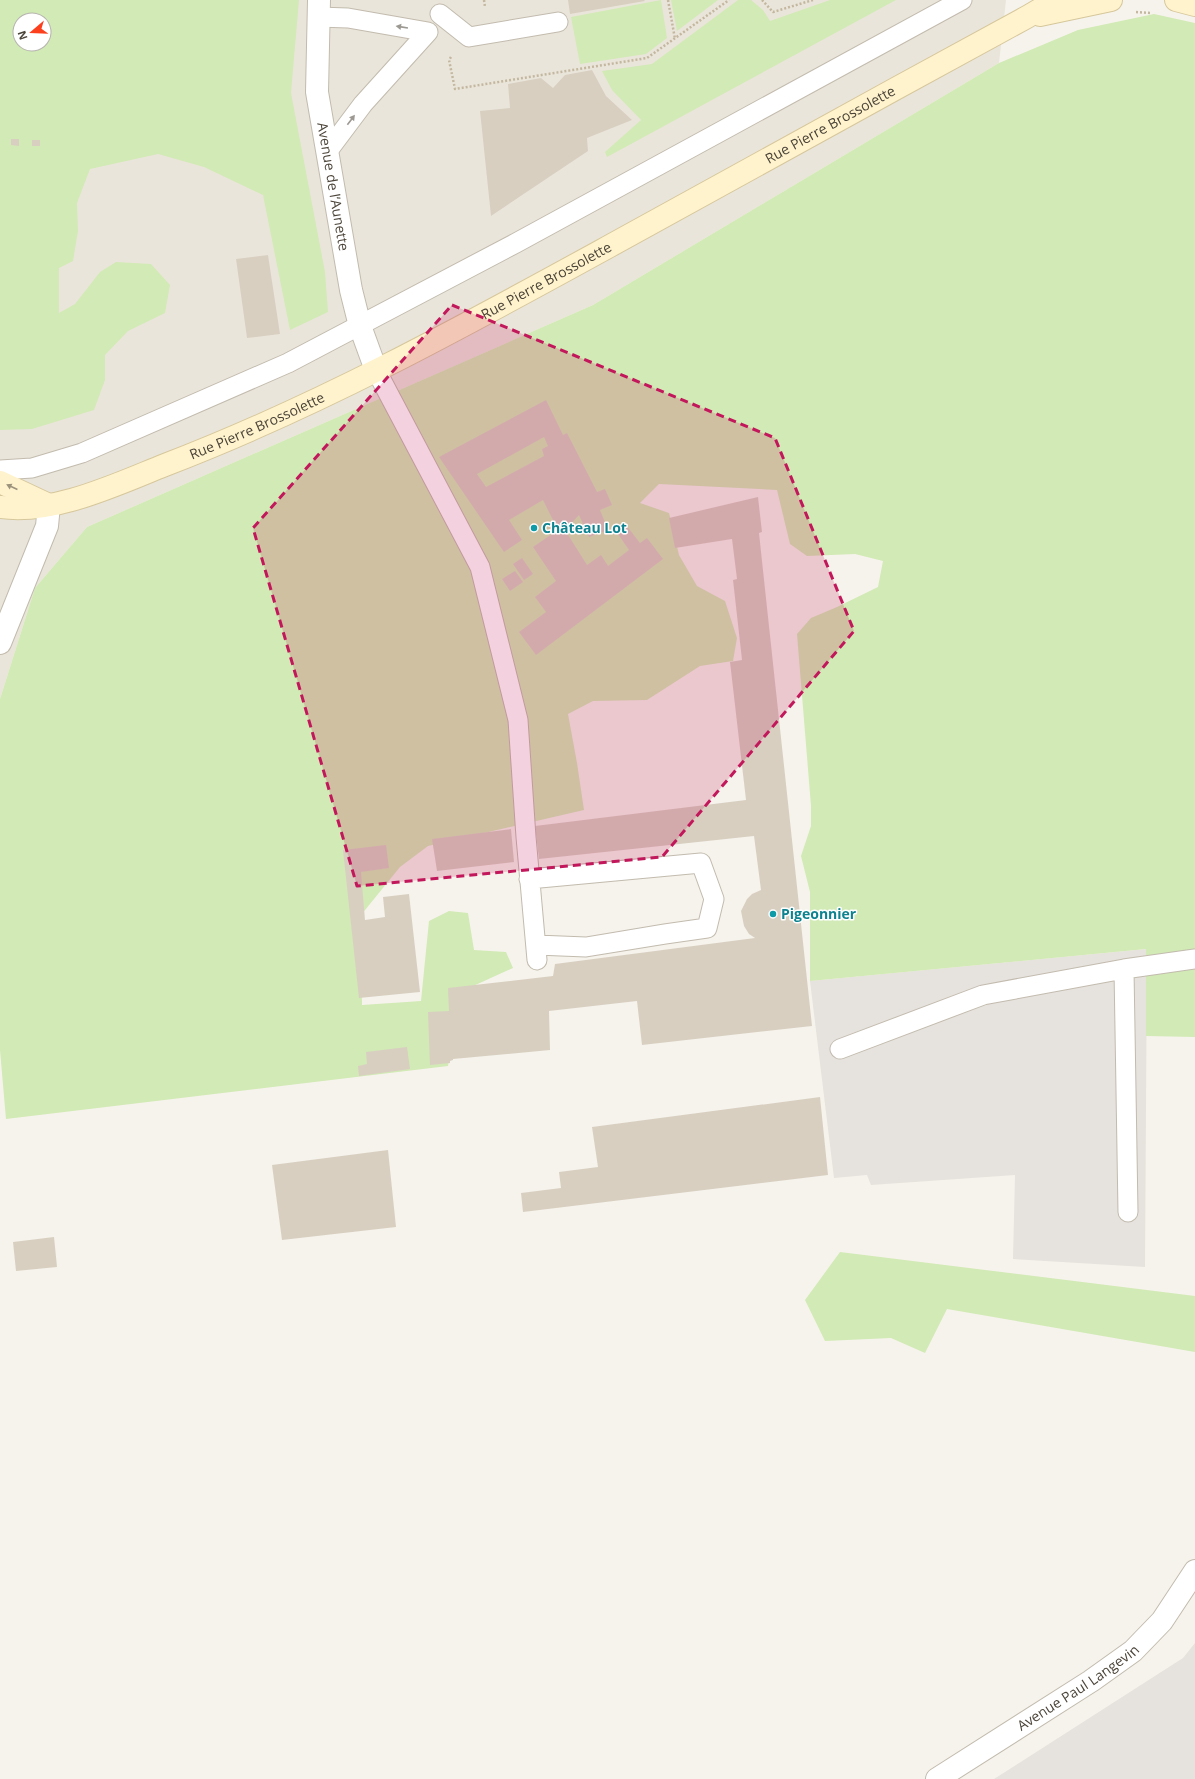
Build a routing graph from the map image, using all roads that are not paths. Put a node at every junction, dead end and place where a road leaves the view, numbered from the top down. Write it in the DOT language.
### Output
graph roads {
  1 [pos="962,0"];
  2 [pos="1056,0"];
  3 [pos="1111,0"];
  4 [pos="1176,0"];
  5 [pos="1195,5"];
  6 [pos="444,7"];
  7 [pos="319,8"];
  8 [pos="1027,18"];
  9 [pos="558,22"];
  10 [pos="428,32"];
  11 [pos="327,152"];
  12 [pos="360,326"];
  13 [pos="376,370"];
  14 [pos="0,470"];
  15 [pos="0,482"];
  16 [pos="49,505"];
  17 [pos="0,508"];
  18 [pos="0,643"];
  19 [pos="529,879"];
  20 [pos="1195,959"];
  21 [pos="1124,969"];
  22 [pos="840,1049"];
  23 [pos="1128,1212"];
  24 [pos="1195,1572"];
  25 [pos="937,1779"];
  1 -- 12 [label="lane"];
  2 -- 8 [label="main road, Rue Pierre Brossolette"];
  3 -- 8 [label="main road, Rue Pierre Brossolette"];
  4 -- 5 [label="main road"];
  6 -- 9 [label="lane"];
  6 -- 10 [label="lane"];
  10 -- 7 [label="lane, one-way"];
  7 -- 11 [label="street, Avenue de l’Aunette"];
  8 -- 13 [label="main road, Rue Pierre Brossolette"];
  11 -- 10 [label="lane, one-way"];
  11 -- 12 [label="street, Avenue de l’Aunette"];
  12 -- 13 [label="street, Avenue de l’Aunette"];
  12 -- 14 [label="lane"];
  13 -- 16 [label="main road, Rue Pierre Brossolette"];
  13 -- 19 [label="lane"];
  16 -- 15 [label="main road, one-way"];
  16 -- 17 [label="main road, Rue Pierre Brossolette"];
  16 -- 18 [label="street"];
  19 -- 19 [label="lane"];
  20 -- 21 [label="lane"];
  21 -- 22 [label="lane"];
  21 -- 23 [label="lane"];
  24 -- 25 [label="street, Avenue Paul Langevin"];
}
